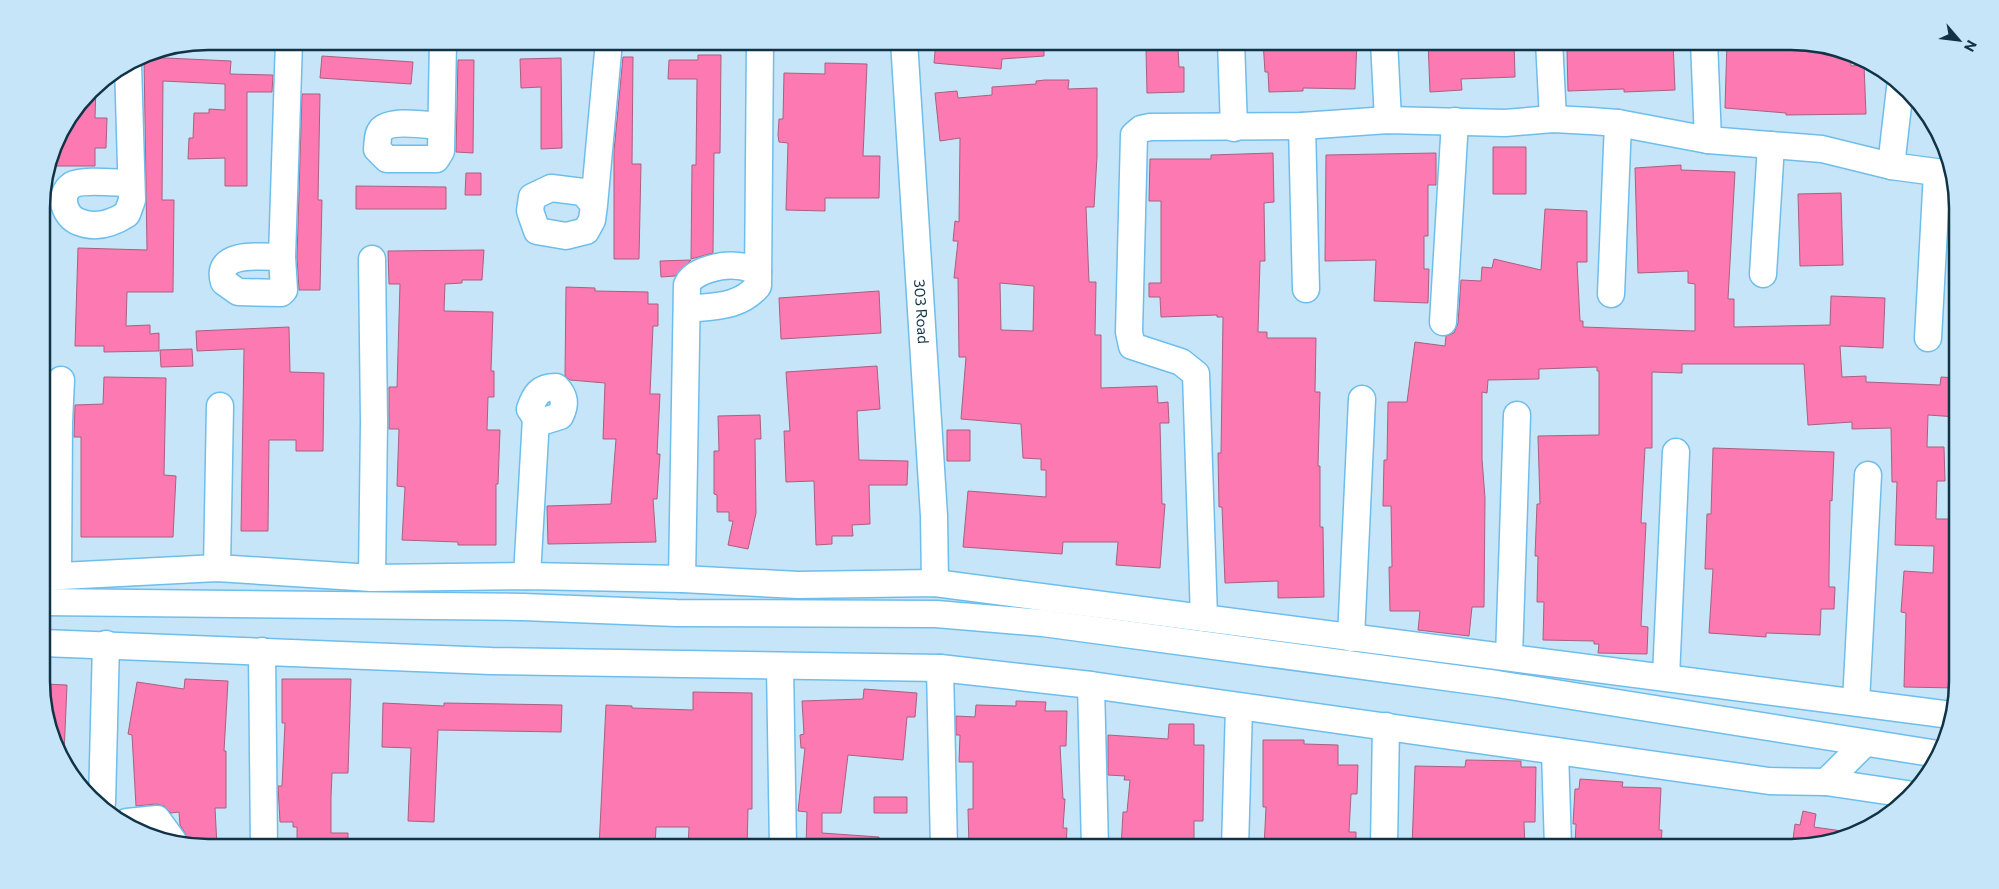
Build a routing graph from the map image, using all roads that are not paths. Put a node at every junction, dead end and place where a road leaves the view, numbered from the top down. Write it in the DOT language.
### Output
graph roads {
  1 [pos="289,50"];
  2 [pos="443,50"];
  3 [pos="608,50"];
  4 [pos="760,50"];
  5 [pos="905,50"];
  6 [pos="1231,50"];
  7 [pos="1384,50"];
  8 [pos="1549,50"];
  9 [pos="1704,50"];
  10 [pos="128,72"];
  11 [pos="1899,93"];
  12 [pos="1553,119"];
  13 [pos="1388,120"];
  14 [pos="1455,121"];
  15 [pos="1618,123"];
  16 [pos="440,126"];
  17 [pos="1302,126"];
  18 [pos="1234,128"];
  19 [pos="1708,140"];
  20 [pos="1771,145"];
  21 [pos="1891,166"];
  22 [pos="1944,174"];
  23 [pos="130,183"];
  24 [pos="594,205"];
  25 [pos="282,256"];
  26 [pos="372,259"];
  27 [pos="758,271"];
  28 [pos="1763,274"];
  29 [pos="1306,289"];
  30 [pos="1610,294"];
  31 [pos="687,309"];
  32 [pos="1443,322"];
  33 [pos="1928,338"];
  34 [pos="61,380"];
  35 [pos="1362,399"];
  36 [pos="220,406"];
  37 [pos="1517,415"];
  38 [pos="536,418"];
  39 [pos="1676,452"];
  40 [pos="1868,475"];
  41 [pos="217,568"];
  42 [pos="60,576"];
  43 [pos="527,576"];
  44 [pos="372,578"];
  45 [pos="682,579"];
  46 [pos="934,583"];
  47 [pos="50,602"];
  48 [pos="83,603"];
  49 [pos="1204,618"];
  50 [pos="1351,638"];
  51 [pos="50,643"];
  52 [pos="106,644"];
  53 [pos="262,651"];
  54 [pos="1509,657"];
  55 [pos="780,666"];
  56 [pos="940,668"];
  57 [pos="1666,677"];
  58 [pos="1091,685"];
  59 [pos="1856,702"];
  60 [pos="1239,707"];
  61 [pos="1946,714"];
  62 [pos="1386,726"];
  63 [pos="1865,743"];
  64 [pos="1554,751"];
  65 [pos="1931,753"];
  66 [pos="1826,782"];
  67 [pos="1903,793"];
  68 [pos="102,798"];
  69 [pos="135,821"];
  70 [pos="167,833"];
  71 [pos="264,839"];
  72 [pos="783,839"];
  73 [pos="944,839"];
  74 [pos="1095,839"];
  75 [pos="1235,839"];
  76 [pos="1384,839"];
  77 [pos="1558,839"];
  1 -- 25 [label="street"];
  2 -- 16 [label="street"];
  3 -- 24 [label="street"];
  4 -- 27 [label="street"];
  5 -- 46 [label="street, 303 Road"];
  6 -- 18 [label="street"];
  7 -- 13 [label="street"];
  8 -- 12 [label="street"];
  9 -- 19 [label="street"];
  10 -- 23 [label="street"];
  11 -- 21 [label="street"];
  12 -- 14 [label="street"];
  12 -- 15 [label="street"];
  13 -- 14 [label="street"];
  13 -- 17 [label="street"];
  14 -- 32 [label="street"];
  15 -- 19 [label="street"];
  15 -- 30 [label="street"];
  17 -- 18 [label="street"];
  17 -- 29 [label="street"];
  18 -- 49 [label="street"];
  19 -- 20 [label="street"];
  20 -- 21 [label="street"];
  20 -- 28 [label="street"];
  21 -- 22 [label="street"];
  22 -- 33 [label="street"];
  26 -- 44 [label="street"];
  27 -- 31 [label="street"];
  27 -- 31 [label="street"];
  31 -- 45 [label="street"];
  34 -- 42 [label="street"];
  35 -- 50 [label="street"];
  36 -- 41 [label="street"];
  37 -- 54 [label="street"];
  38 -- 43 [label="street"];
  39 -- 57 [label="street"];
  40 -- 59 [label="street"];
  41 -- 42 [label="street"];
  41 -- 44 [label="street"];
  42 -- 48 [label="street"];
  43 -- 44 [label="street"];
  43 -- 45 [label="street"];
  45 -- 46 [label="street"];
  46 -- 49 [label="street"];
  47 -- 48 [label="street"];
  48 -- 63 [label="street"];
  49 -- 50 [label="street"];
  50 -- 54 [label="street"];
  51 -- 52 [label="street"];
  52 -- 53 [label="street"];
  52 -- 68 [label="street"];
  53 -- 55 [label="street"];
  53 -- 71 [label="street"];
  54 -- 57 [label="street"];
  55 -- 56 [label="street"];
  55 -- 72 [label="street"];
  56 -- 58 [label="street"];
  56 -- 73 [label="street"];
  57 -- 59 [label="street"];
  58 -- 60 [label="street"];
  58 -- 74 [label="street"];
  59 -- 61 [label="street"];
  60 -- 62 [label="street"];
  60 -- 75 [label="street"];
  62 -- 64 [label="street"];
  62 -- 76 [label="street"];
  63 -- 65 [label="street"];
  63 -- 66 [label="street"];
  64 -- 66 [label="street"];
  64 -- 77 [label="street"];
  66 -- 67 [label="street"];
  69 -- 70 [label="street"];
}
